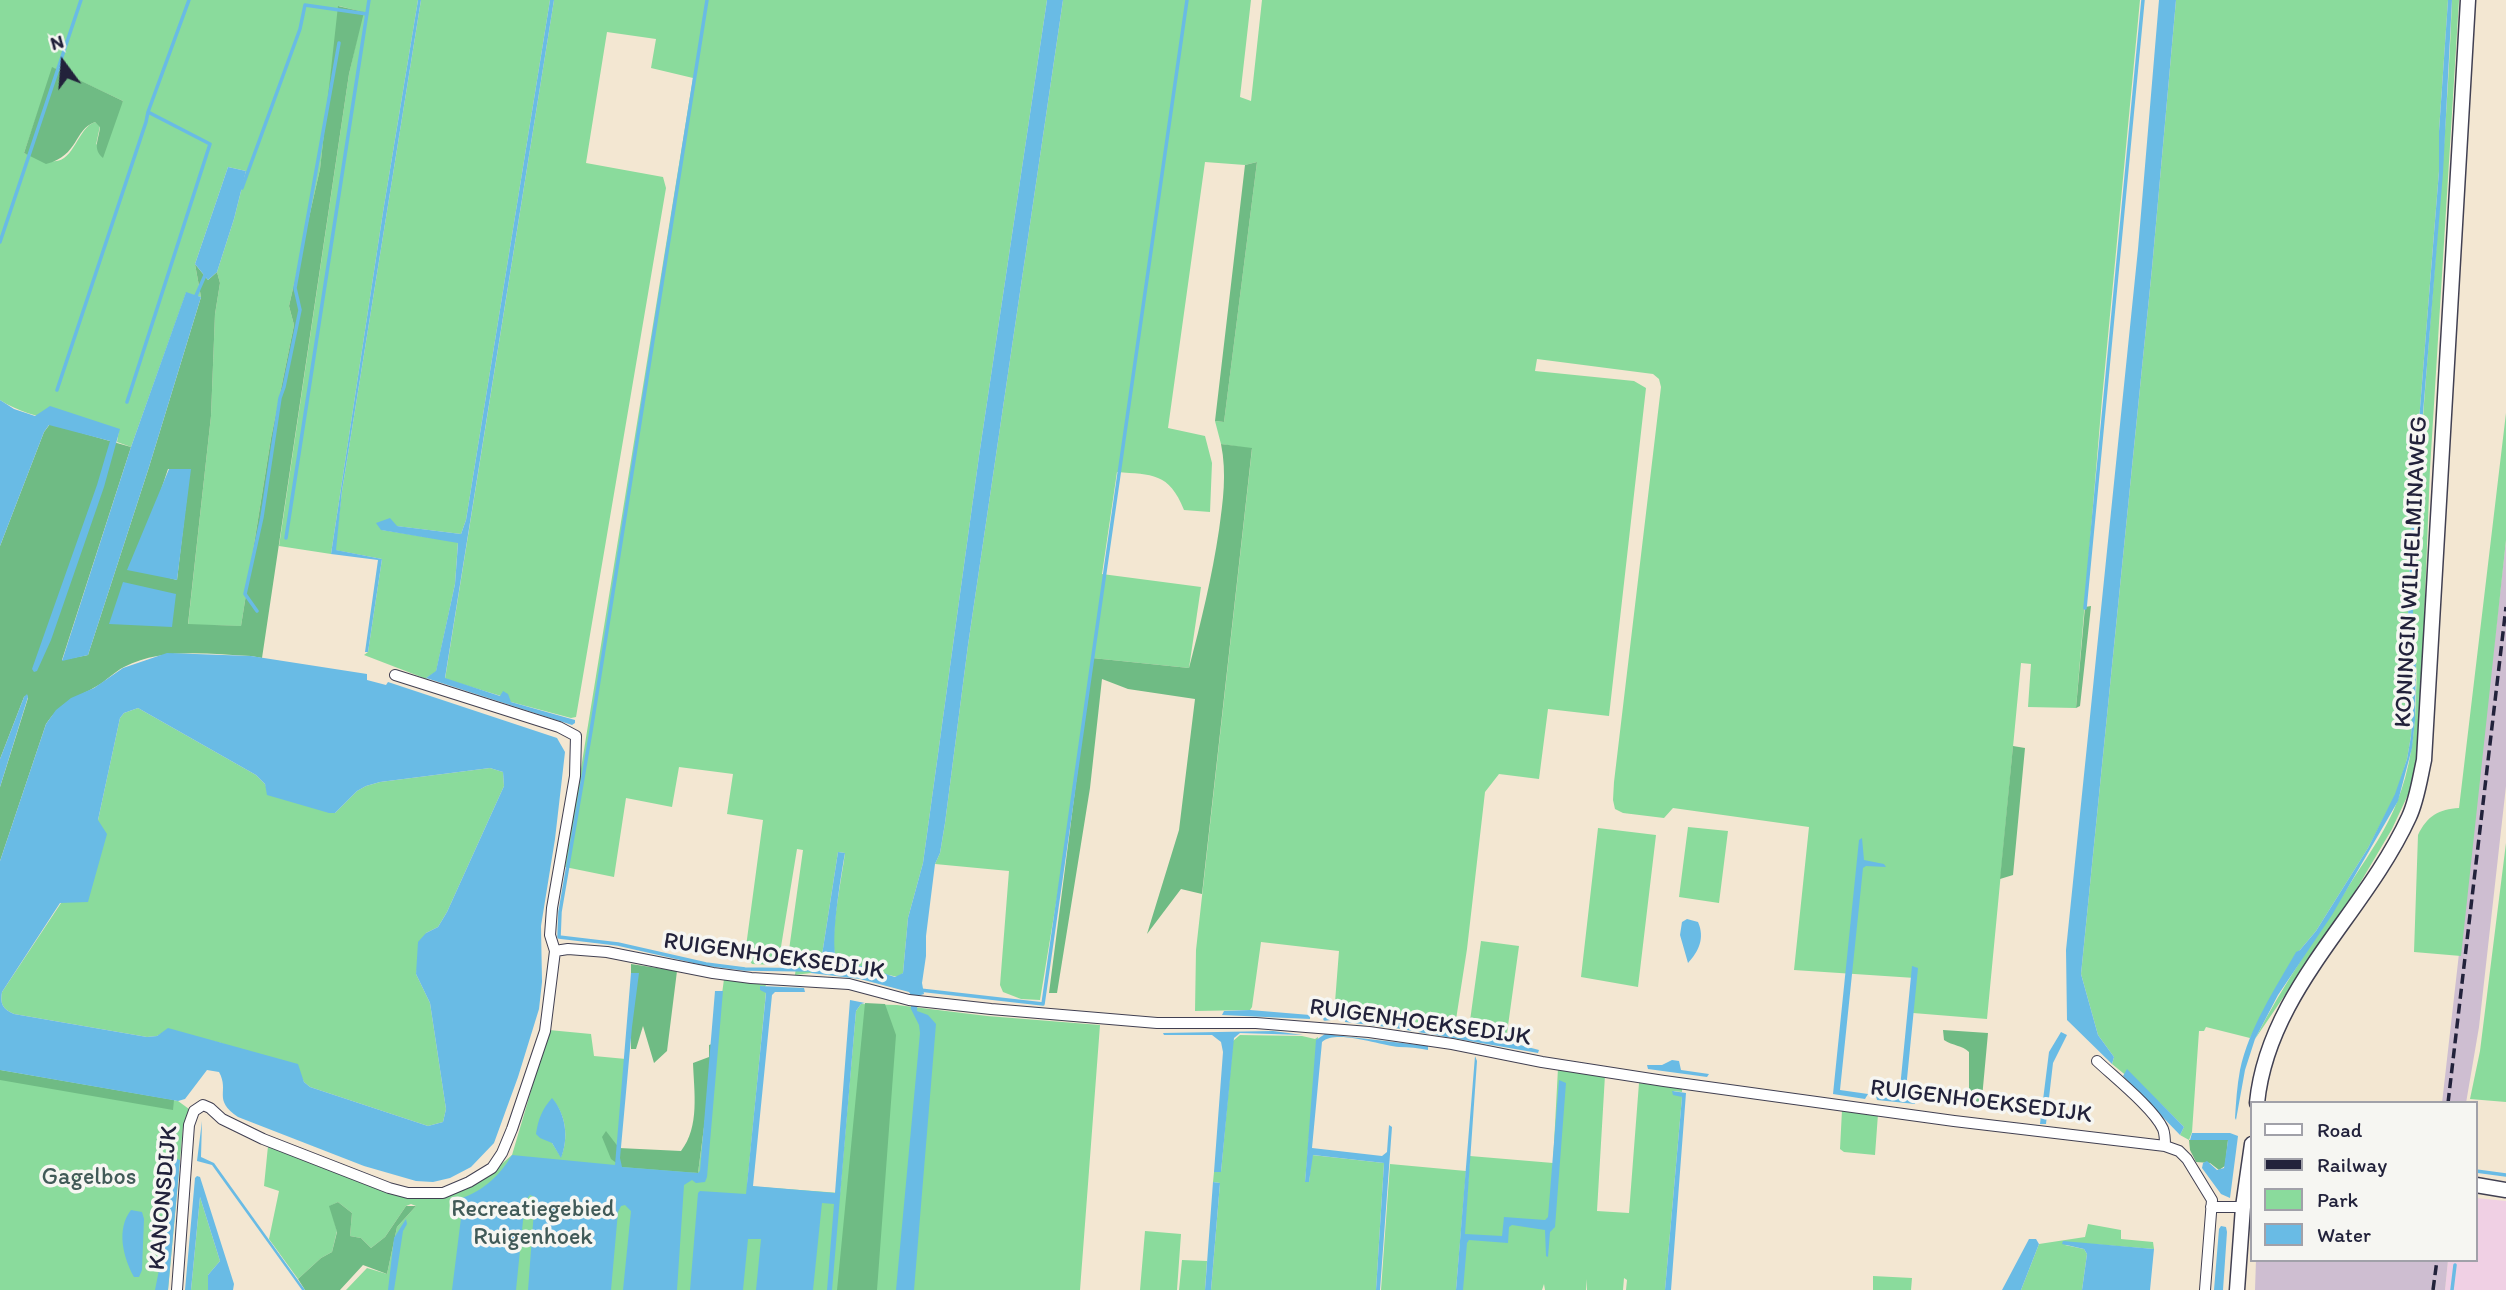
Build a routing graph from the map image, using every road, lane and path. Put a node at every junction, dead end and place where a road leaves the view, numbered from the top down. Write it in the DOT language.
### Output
graph roads {
  1 [pos="2468,0"];
  2 [pos="395,675"];
  3 [pos="555,951"];
  4 [pos="2097,1061"];
  5 [pos="2257,1101"];
  6 [pos="2165,1146"];
  7 [pos="2250,1165"];
  8 [pos="2478,1185"];
  9 [pos="2506,1190"];
  10 [pos="2211,1207"];
  11 [pos="2243,1207"];
  12 [pos="177,1290"];
  13 [pos="2205,1290"];
  14 [pos="2237,1290"];
  1 -- 5 [label="main road, KONINGIN WILHELMINAWEG"];
  2 -- 3 [label="street"];
  3 -- 6 [label="street, RUIGENHOEKSEDIJK"];
  3 -- 12 [label="street, KANONSDIJK"];
  4 -- 6 [label="street"];
  6 -- 10 [label="street"];
  7 -- 11 [label="main road"];
  8 -- 9 [label="main road"];
  10 -- 11 [label="street"];
  10 -- 13 [label="street"];
  11 -- 14 [label="main road"];
}
